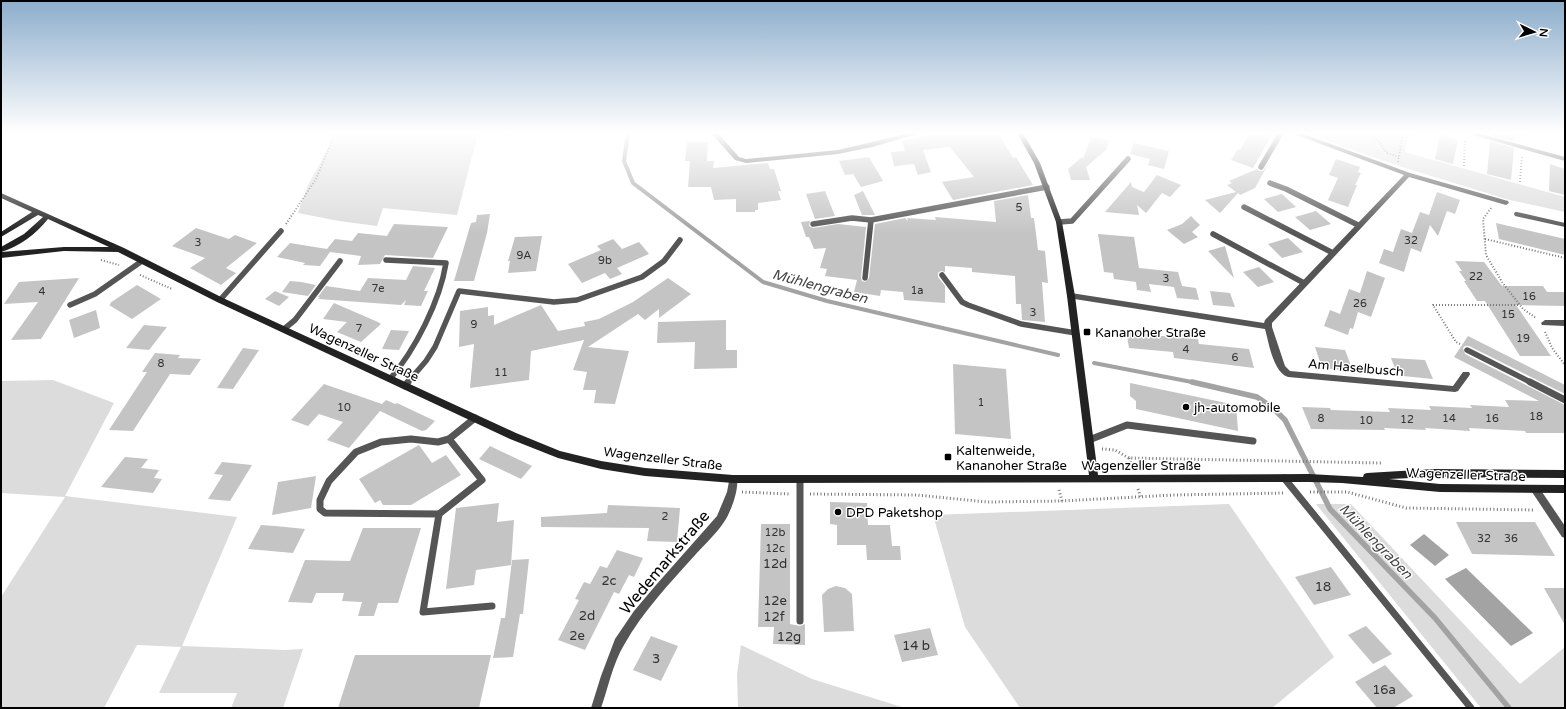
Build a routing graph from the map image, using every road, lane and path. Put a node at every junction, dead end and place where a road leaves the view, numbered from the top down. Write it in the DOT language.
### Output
graph roads {
  1 [pos="321,166"];
  2 [pos="1038,166"];
  3 [pos="1122,166"];
  4 [pos="1385,166"];
  5 [pos="1397,166"];
  6 [pos="1521,166"];
  7 [pos="1396,170"];
  8 [pos="1408,174"];
  9 [pos="1520,182"];
  10 [pos="1270,183"];
  11 [pos="1047,187"];
  12 [pos="1,195"];
  13 [pos="1496,200"];
  14 [pos="1506,203"];
  15 [pos="1244,207"];
  16 [pos="37,212"];
  17 [pos="1517,214"];
  18 [pos="47,216"];
  19 [pos="871,220"];
  20 [pos="1059,222"];
  21 [pos="813,224"];
  22 [pos="1358,225"];
  23 [pos="1565,225"];
  24 [pos="281,231"];
  25 [pos="1213,234"];
  26 [pos="1,235"];
  27 [pos="1485,239"];
  28 [pos="680,240"];
  29 [pos="1,250"];
  30 [pos="121,250"];
  31 [pos="1332,253"];
  32 [pos="1,255"];
  33 [pos="1565,258"];
  34 [pos="386,260"];
  35 [pos="142,261"];
  36 [pos="340,261"];
  37 [pos="942,275"];
  38 [pos="866,278"];
  39 [pos="1304,283"];
  40 [pos="1071,296"];
  41 [pos="220,300"];
  42 [pos="70,305"];
  43 [pos="1519,305"];
  44 [pos="1545,323"];
  45 [pos="1565,323"];
  46 [pos="1268,327"];
  47 [pos="284,329"];
  48 [pos="1076,333"];
  49 [pos="1467,350"];
  50 [pos="1565,365"];
  51 [pos="1466,374"];
  52 [pos="390,378"];
  53 [pos="405,386"];
  54 [pos="1565,400"];
  55 [pos="475,418"];
  56 [pos="449,439"];
  57 [pos="1253,442"];
  58 [pos="1089,444"];
  59 [pos="1311,463"];
  60 [pos="1565,474"];
  61 [pos="1094,477"];
  62 [pos="1284,478"];
  63 [pos="733,479"];
  64 [pos="800,479"];
  65 [pos="1342,479"];
  66 [pos="1536,489"];
  67 [pos="1565,489"];
  68 [pos="732,492"];
  69 [pos="1294,492"];
  70 [pos="800,494"];
  71 [pos="1549,510"];
  72 [pos="439,514"];
  73 [pos="1565,534"];
  74 [pos="492,606"];
  75 [pos="800,621"];
  76 [pos="596,708"];
  77 [pos="1470,708"];
  1 -- 24 [label="path"];
  2 -- 11 [label="main road"];
  3 -- 20 [label="lane"];
  4 -- 7 [label="street"];
  5 -- 7 [label="path"];
  6 -- 9 [label="path"];
  7 -- 8 [label="street"];
  8 -- 13 [label="street"];
  8 -- 22 [label="street"];
  10 -- 22 [label="lane"];
  11 -- 19 [label="lane"];
  11 -- 20 [label="main road"];
  12 -- 16 [label="main road, Wagenzeller Straße"];
  13 -- 14 [label="street"];
  13 -- 27 [label="path"];
  15 -- 31 [label="lane"];
  16 -- 18 [label="main road, Wagenzeller Straße"];
  16 -- 26 [label="main road"];
  17 -- 23 [label="street"];
  18 -- 29 [label="main road"];
  18 -- 30 [label="main road, Wagenzeller Straße"];
  19 -- 21 [label="lane"];
  19 -- 38 [label="lane"];
  20 -- 40 [label="main road"];
  22 -- 31 [label="street"];
  24 -- 41 [label="lane"];
  25 -- 39 [label="lane"];
  27 -- 33 [label="path"];
  27 -- 43 [label="path"];
  28 -- 53 [label="lane"];
  30 -- 32 [label="main road"];
  30 -- 35 [label="main road, Wagenzeller Straße"];
  31 -- 39 [label="street"];
  34 -- 52 [label="lane"];
  35 -- 41 [label="main road, Wagenzeller Straße"];
  35 -- 42 [label="lane"];
  36 -- 47 [label="lane"];
  37 -- 48 [label="lane"];
  39 -- 46 [label="street"];
  40 -- 46 [label="street"];
  40 -- 48 [label="main road"];
  41 -- 47 [label="main road, Wagenzeller Straße"];
  43 -- 44 [label="path"];
  43 -- 49 [label="path"];
  44 -- 45 [label="street"];
  44 -- 50 [label="path"];
  46 -- 51 [label="street, Am Haselbusch"];
  47 -- 52 [label="main road, Wagenzeller Straße"];
  48 -- 58 [label="main road"];
  49 -- 54 [label="lane"];
  52 -- 53 [label="main road, Wagenzeller Straße"];
  53 -- 55 [label="main road, Wagenzeller Straße"];
  55 -- 56 [label="lane"];
  55 -- 63 [label="main road, Wagenzeller Straße"];
  56 -- 72 [label="lane"];
  56 -- 72 [label="lane"];
  57 -- 58 [label="lane"];
  58 -- 59 [label="path"];
  58 -- 61 [label="main road"];
  60 -- 65 [label="main road, Wagenzeller Straße"];
  61 -- 62 [label="main road, Wagenzeller Straße"];
  61 -- 64 [label="main road, Wagenzeller Straße"];
  62 -- 65 [label="main road, Wagenzeller Straße"];
  62 -- 69 [label="lane"];
  63 -- 64 [label="main road, Wagenzeller Straße"];
  63 -- 68 [label="street, Wedemarkstraße"];
  64 -- 70 [label="lane"];
  65 -- 66 [label="main road, Wagenzeller Straße"];
  66 -- 67 [label="main road, Wagenzeller Straße"];
  66 -- 71 [label="street"];
  68 -- 70 [label="path"];
  68 -- 76 [label="street, Wedemarkstraße"];
  69 -- 70 [label="path"];
  69 -- 71 [label="path"];
  69 -- 77 [label="lane"];
  70 -- 75 [label="lane"];
  71 -- 73 [label="street"];
  72 -- 74 [label="lane"];
}
